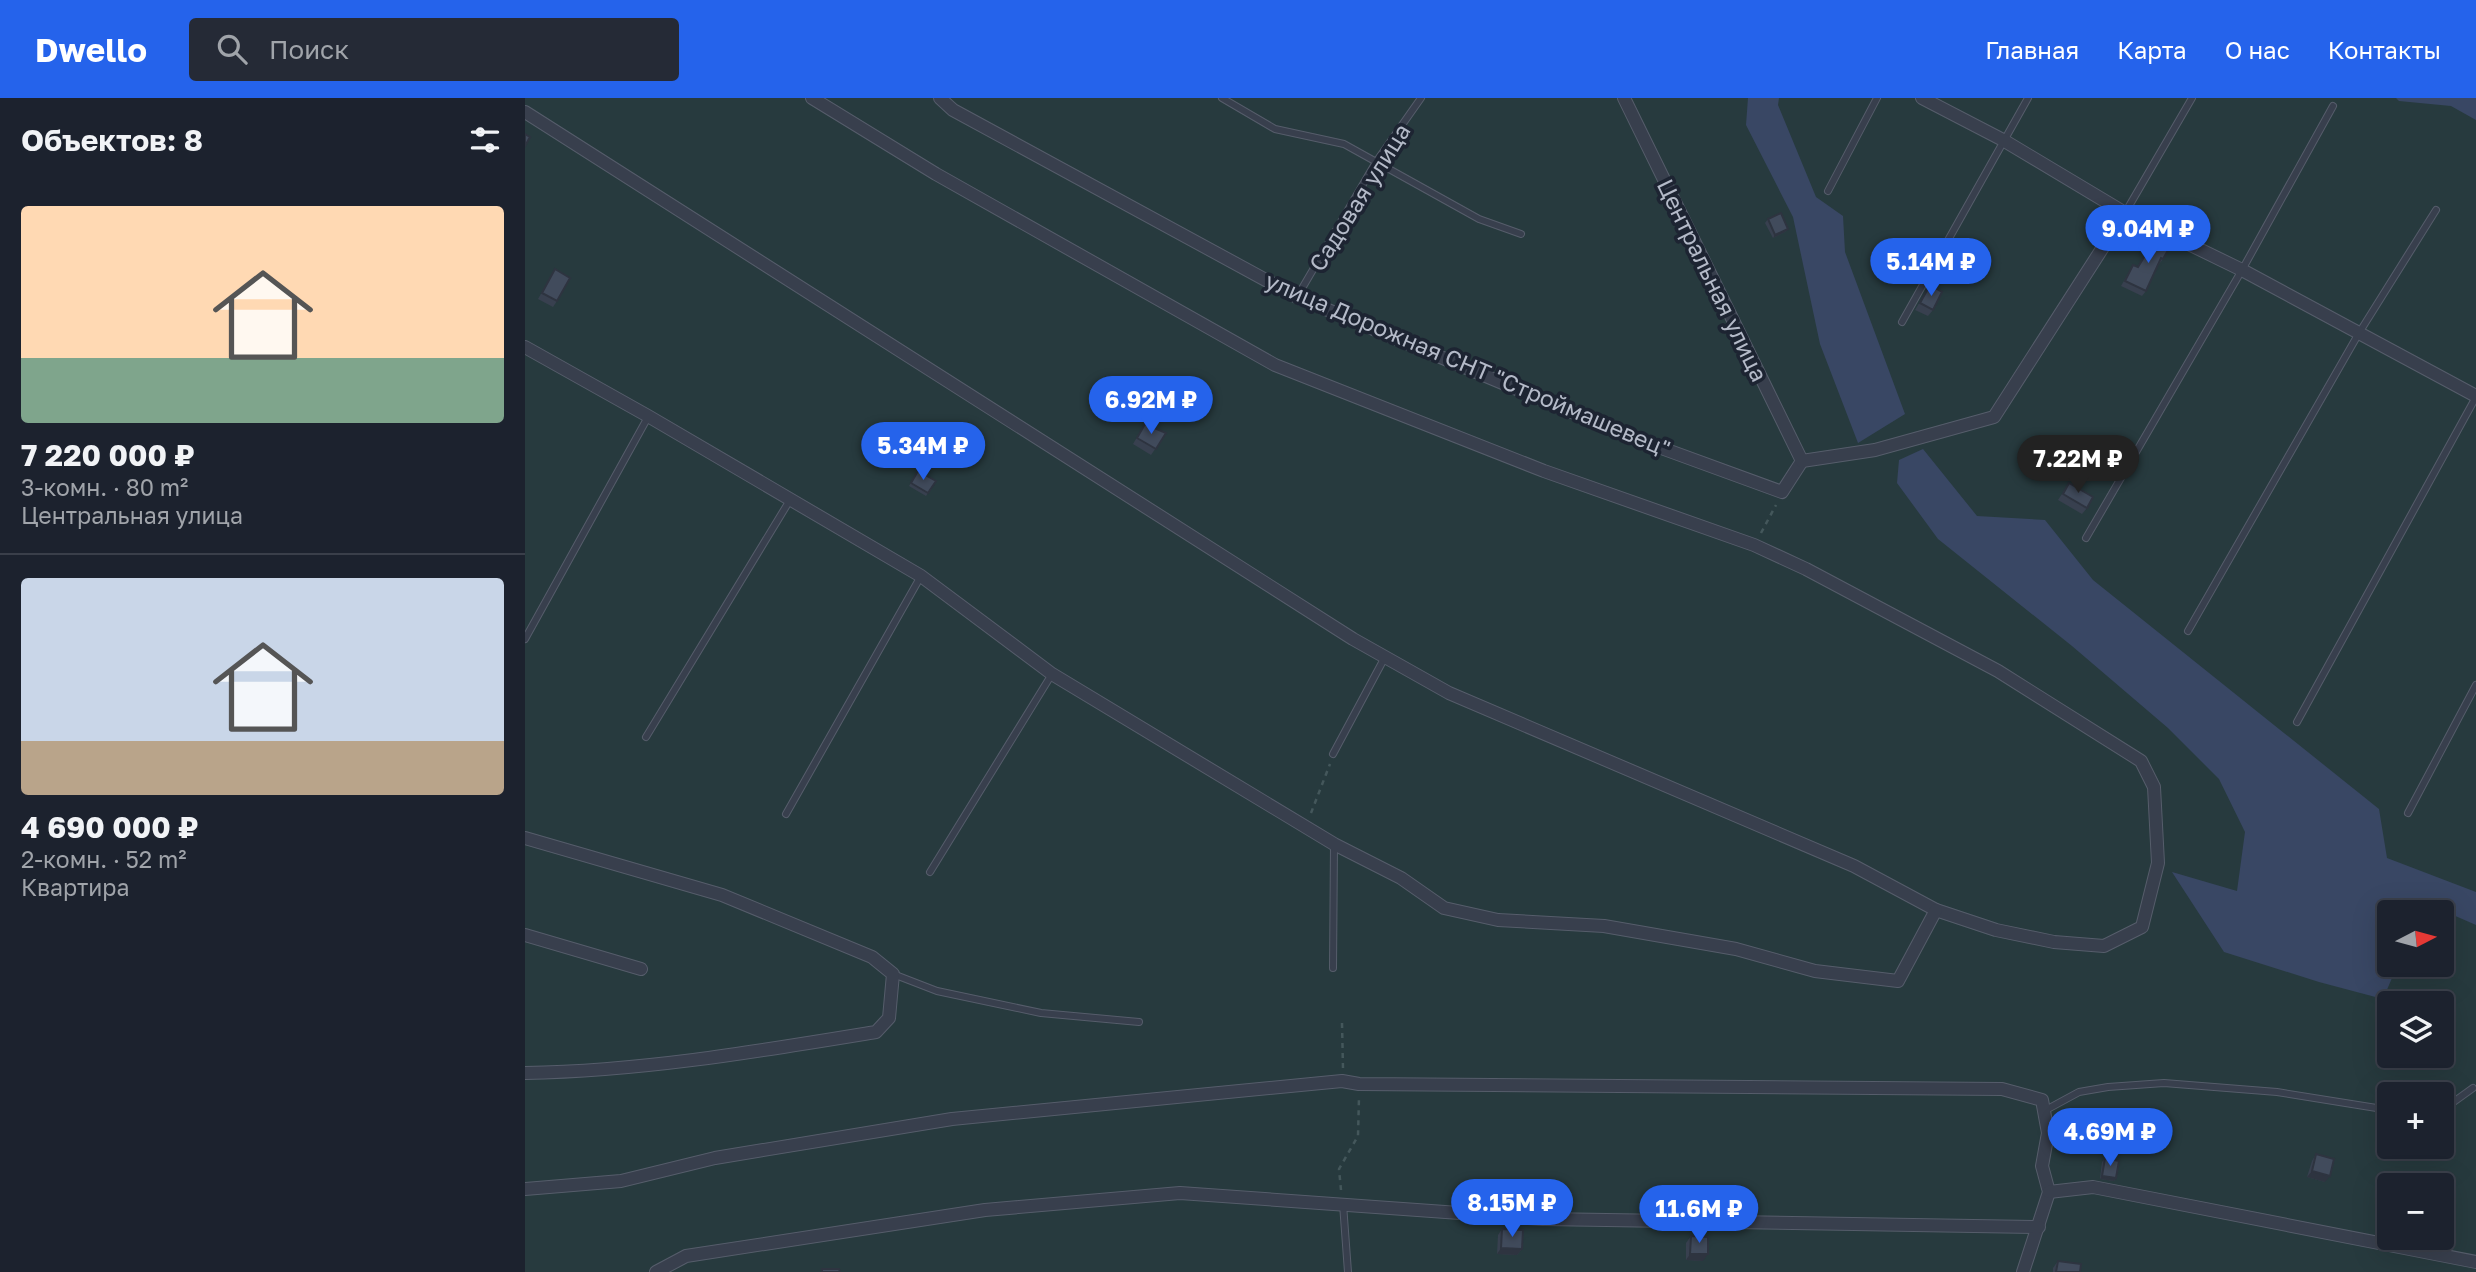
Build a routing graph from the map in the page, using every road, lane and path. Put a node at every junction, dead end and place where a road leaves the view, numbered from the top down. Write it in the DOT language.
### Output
graph roads {
  1 [pos="812,98"];
  2 [pos="940,98"];
  3 [pos="1221,98"];
  4 [pos="1421,98"];
  5 [pos="1624,98"];
  6 [pos="1877,98"];
  7 [pos="1921,98"];
  8 [pos="2028,98"];
  9 [pos="2192,98"];
  10 [pos="2333,106"];
  11 [pos="525,112"];
  12 [pos="2003,140"];
  13 [pos="1376,163"];
  14 [pos="1828,191"];
  15 [pos="2436,210"];
  16 [pos="2125,213"];
  17 [pos="1521,234"];
  18 [pos="2242,270"];
  19 [pos="1297,297"];
  20 [pos="1902,322"];
  21 [pos="2359,333"];
  22 [pos="525,347"];
  23 [pos="2476,397"];
  24 [pos="648,416"];
  25 [pos="1802,461"];
  26 [pos="1782,492"];
  27 [pos="790,499"];
  28 [pos="2085,538"];
  29 [pos="1754,545"];
  30 [pos="921,576"];
  31 [pos="2188,631"];
  32 [pos="525,639"];
  33 [pos="1385,657"];
  34 [pos="1052,674"];
  35 [pos="2476,685"];
  36 [pos="2297,722"];
  37 [pos="646,737"];
  38 [pos="1333,754"];
  39 [pos="786,814"];
  40 [pos="2408,814"];
  41 [pos="1306,827"];
  42 [pos="525,838"];
  43 [pos="1333,844"];
  44 [pos="930,872"];
  45 [pos="1937,911"];
  46 [pos="525,935"];
  47 [pos="1333,968"];
  48 [pos="641,969"];
  49 [pos="893,974"];
  50 [pos="1139,1022"];
  51 [pos="1342,1023"];
  52 [pos="1343,1061"];
  53 [pos="525,1073"];
  54 [pos="1359,1084"];
  55 [pos="2473,1088"];
  56 [pos="2454,1102"];
  57 [pos="2377,1108"];
  58 [pos="2044,1111"];
  59 [pos="525,1189"];
  60 [pos="2049,1192"];
  61 [pos="1343,1204"];
  62 [pos="2039,1227"];
  63 [pos="2476,1262"];
  64 [pos="656,1272"];
  65 [pos="1348,1272"];
  66 [pos="2024,1272"];
  1 -- 29 [label="street"];
  2 -- 19 [label="street, улица Дорожная СНТ \"Строймашевец\""];
  3 -- 13 [label="lane"];
  4 -- 13 [label="lane, Садовая улица"];
  5 -- 25 [label="street, Центральная улица"];
  6 -- 14 [label="lane"];
  7 -- 12 [label="street"];
  8 -- 12 [label="lane"];
  9 -- 16 [label="lane"];
  10 -- 18 [label="lane"];
  11 -- 33 [label="street"];
  12 -- 16 [label="street"];
  12 -- 20 [label="lane"];
  13 -- 17 [label="lane"];
  13 -- 19 [label="lane, Садовая улица"];
  15 -- 21 [label="lane"];
  16 -- 18 [label="street"];
  16 -- 25 [label="street"];
  18 -- 21 [label="street"];
  18 -- 28 [label="lane"];
  19 -- 26 [label="street, улица Дорожная СНТ \"Строймашевец\""];
  21 -- 23 [label="street"];
  21 -- 31 [label="lane"];
  22 -- 24 [label="street"];
  23 -- 36 [label="lane"];
  24 -- 27 [label="street"];
  24 -- 32 [label="lane"];
  25 -- 26 [label="street"];
  26 -- 29 [label="path"];
  27 -- 30 [label="street"];
  27 -- 37 [label="lane"];
  29 -- 45 [label="street"];
  30 -- 34 [label="street"];
  30 -- 39 [label="lane"];
  33 -- 38 [label="lane"];
  33 -- 45 [label="street"];
  34 -- 41 [label="street"];
  34 -- 44 [label="lane"];
  35 -- 40 [label="lane"];
  38 -- 41 [label="path"];
  41 -- 43 [label="street"];
  42 -- 49 [label="street"];
  43 -- 45 [label="street"];
  43 -- 47 [label="lane"];
  46 -- 48 [label="street"];
  49 -- 50 [label="lane"];
  49 -- 53 [label="street"];
  51 -- 52 [label="path"];
  54 -- 58 [label="street"];
  54 -- 59 [label="street"];
  54 -- 61 [label="path"];
  55 -- 56 [label="lane"];
  57 -- 58 [label="lane"];
  58 -- 60 [label="street"];
  60 -- 62 [label="street"];
  60 -- 63 [label="street"];
  61 -- 62 [label="street"];
  61 -- 64 [label="street"];
  61 -- 65 [label="lane"];
  62 -- 66 [label="street"];
}
